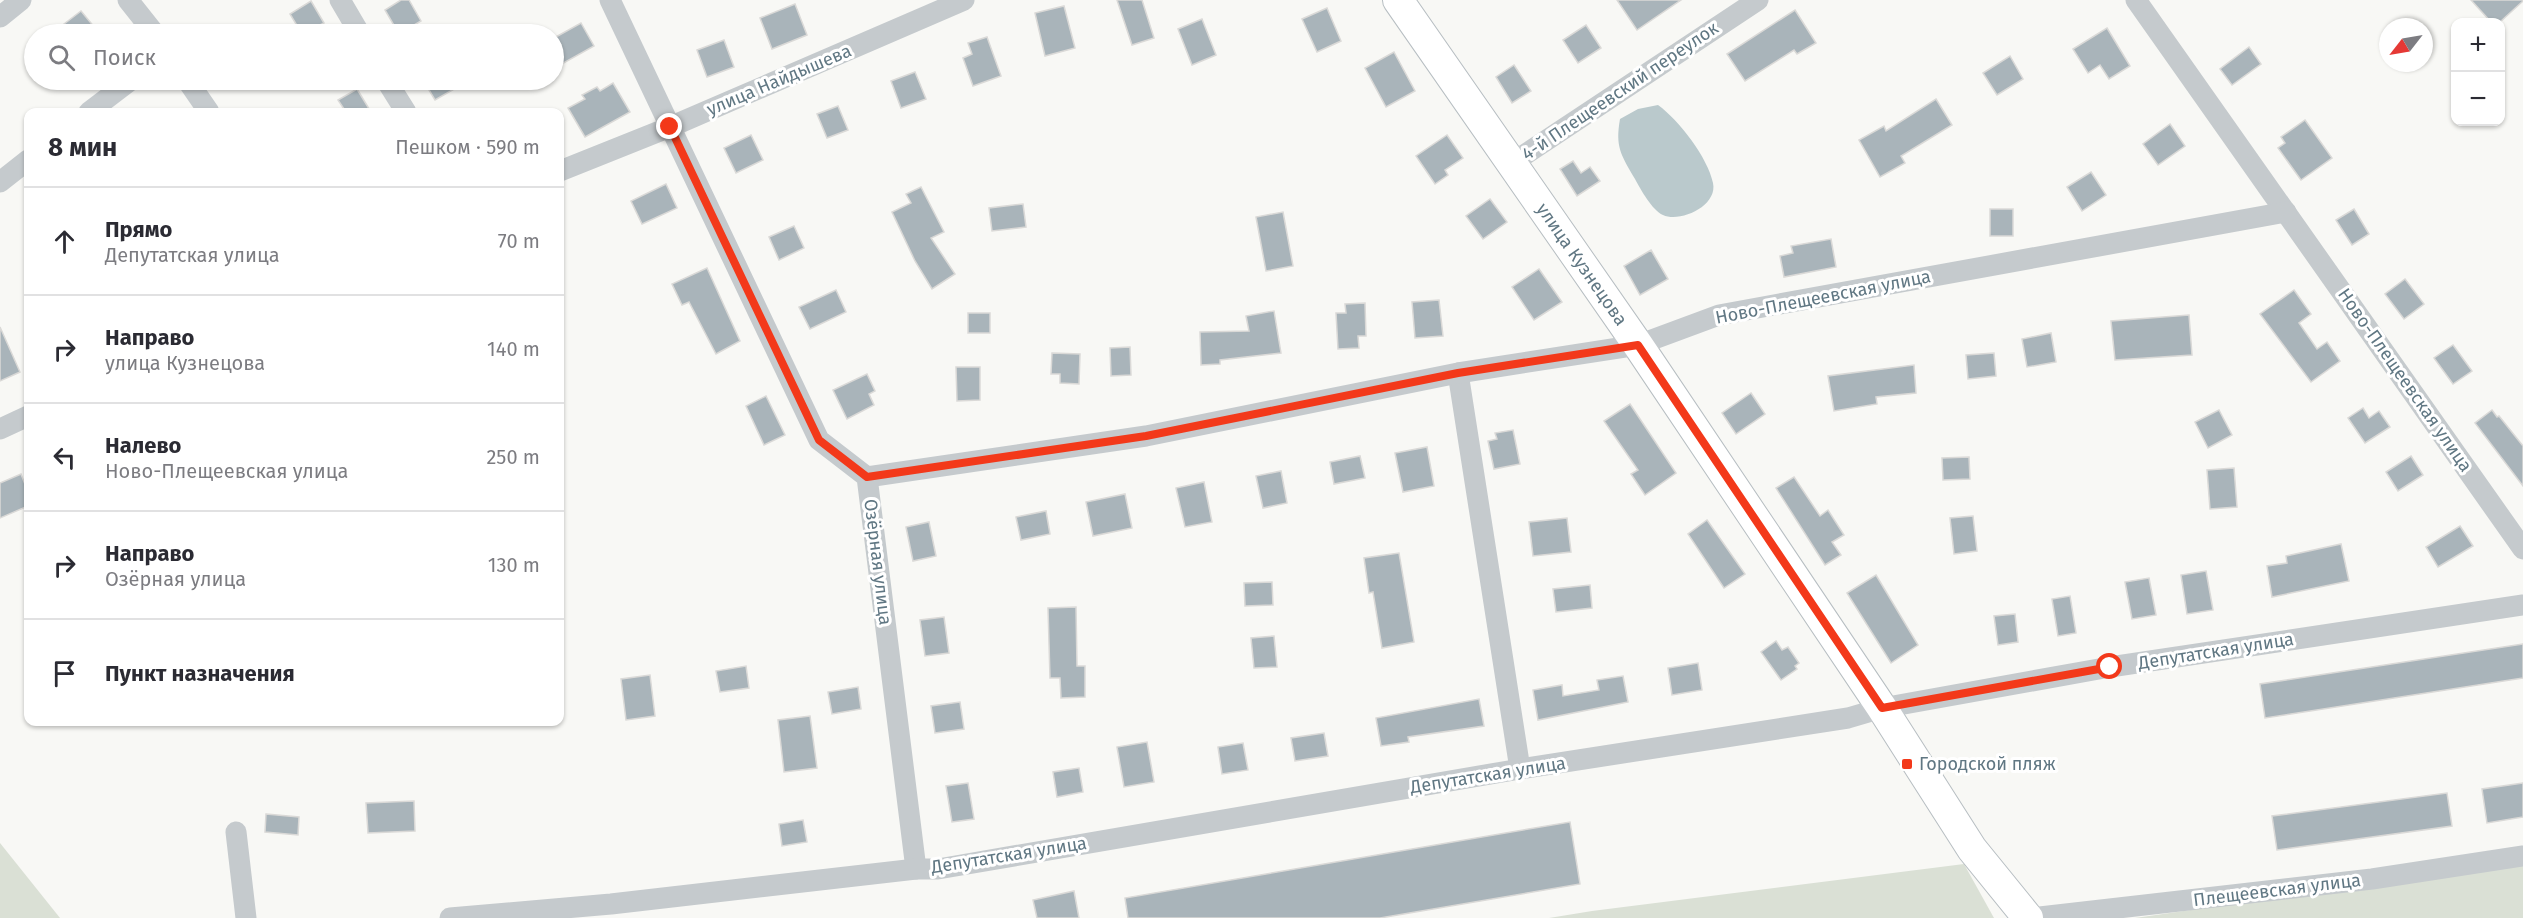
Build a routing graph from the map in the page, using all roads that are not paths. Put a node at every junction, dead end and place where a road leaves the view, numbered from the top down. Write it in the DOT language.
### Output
graph roads {
  1 [pos="21,0"];
  2 [pos="128,0"];
  3 [pos="340,0"];
  4 [pos="610,0"];
  5 [pos="964,0"];
  6 [pos="1398,0"];
  7 [pos="1758,0"];
  8 [pos="2136,0"];
  9 [pos="0,17"];
  10 [pos="147,24"];
  11 [pos="354,24"];
  12 [pos="119,90"];
  13 [pos="194,90"];
  14 [pos="393,90"];
  15 [pos="94,108"];
  16 [pos="206,108"];
  17 [pos="404,108"];
  18 [pos="670,127"];
  19 [pos="24,163"];
  20 [pos="1512,163"];
  21 [pos="564,169"];
  22 [pos="0,182"];
  23 [pos="2286,212"];
  24 [pos="1638,345"];
  25 [pos="1458,373"];
  26 [pos="24,418"];
  27 [pos="0,429"];
  28 [pos="867,477"];
  29 [pos="2523,549"];
  30 [pos="2523,605"];
  31 [pos="1882,708"];
  32 [pos="1520,769"];
  33 [pos="236,832"];
  34 [pos="2523,856"];
  35 [pos="916,869"];
  36 [pos="246,918"];
  37 [pos="450,918"];
  38 [pos="2029,918"];
  1 -- 9 [label="street"];
  2 -- 10 [label="street"];
  3 -- 11 [label="street"];
  4 -- 18 [label="street, Озёрная улица"];
  5 -- 18 [label="street, улица Найдышева"];
  6 -- 20 [label="street, улица Кузнецова"];
  7 -- 20 [label="street, 4-й Плещеевский переулок"];
  8 -- 23 [label="street, Ново-Плещеевская улица"];
  12 -- 15 [label="street"];
  13 -- 16 [label="street"];
  14 -- 17 [label="street"];
  18 -- 21 [label="street, улица Найдышева"];
  18 -- 28 [label="street, Озёрная улица"];
  19 -- 22 [label="street"];
  20 -- 24 [label="street, улица Кузнецова"];
  23 -- 24 [label="street, Ново-Плещеевская улица"];
  23 -- 29 [label="street, Ново-Плещеевская улица"];
  24 -- 25 [label="street, Ново-Плещеевская улица"];
  24 -- 31 [label="street, улица Кузнецова"];
  25 -- 28 [label="street, Ново-Плещеевская улица"];
  25 -- 32 [label="street"];
  26 -- 27 [label="street"];
  28 -- 35 [label="street, Озёрная улица"];
  30 -- 31 [label="street, Депутатская улица"];
  31 -- 32 [label="street, Депутатская улица"];
  31 -- 38 [label="street, улица Кузнецова"];
  32 -- 35 [label="street, Депутатская улица"];
  33 -- 36 [label="street"];
  34 -- 38 [label="street, Плещеевская улица"];
  35 -- 37 [label="street, Депутатская улица"];
}
